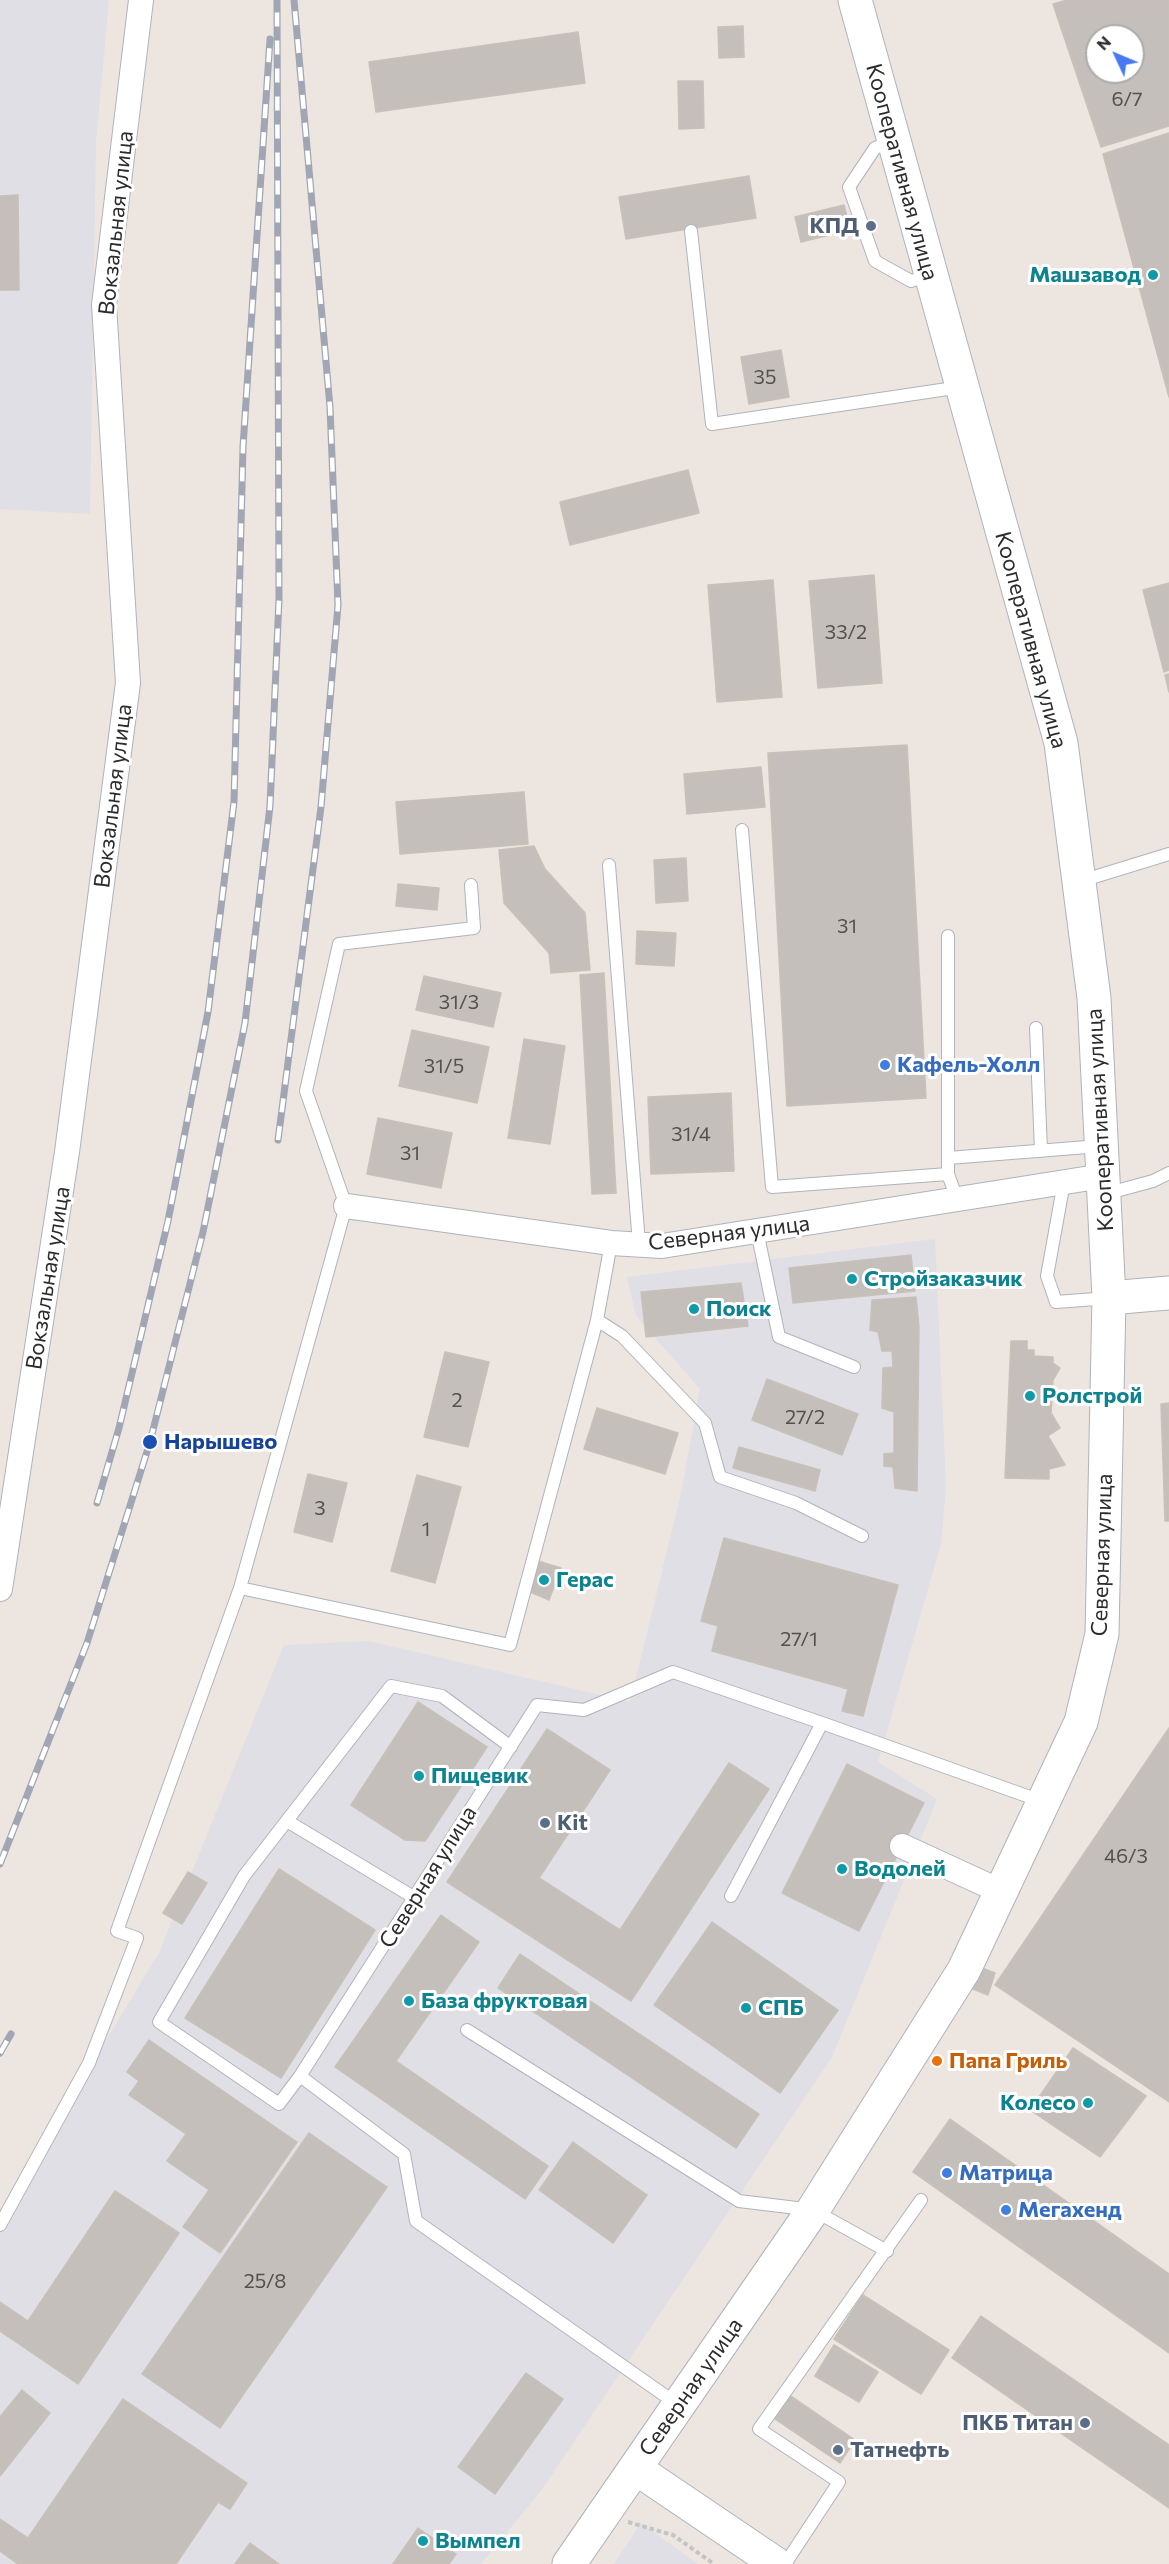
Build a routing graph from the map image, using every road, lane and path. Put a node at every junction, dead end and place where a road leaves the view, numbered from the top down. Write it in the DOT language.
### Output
graph roads {
  1 [pos="141,0"];
  2 [pos="855,0"];
  3 [pos="894,141"];
  4 [pos="691,231"];
  5 [pos="931,276"];
  6 [pos="962,387"];
  7 [pos="742,830"];
  8 [pos="1169,854"];
  9 [pos="609,866"];
  10 [pos="1079,882"];
  11 [pos="471,885"];
  12 [pos="948,936"];
  13 [pos="1036,1028"];
  14 [pos="1041,1151"];
  15 [pos="948,1158"];
  16 [pos="1102,1172"];
  17 [pos="1169,1173"];
  18 [pos="948,1174"];
  19 [pos="1064,1182"];
  20 [pos="957,1199"];
  21 [pos="346,1206"];
  22 [pos="758,1231"];
  23 [pos="611,1243"];
  24 [pos="639,1244"];
  25 [pos="1169,1293"];
  26 [pos="1109,1298"];
  27 [pos="597,1320"];
  28 [pos="854,1367"];
  29 [pos="862,1536"];
  30 [pos="0,1588"];
  31 [pos="240,1588"];
  32 [pos="822,1723"];
  33 [pos="511,1747"];
  34 [pos="1044,1803"];
  35 [pos="287,1821"];
  36 [pos="902,1846"];
  37 [pos="1002,1892"];
  38 [pos="731,1896"];
  39 [pos="415,1898"];
  40 [pos="467,2030"];
  41 [pos="300,2076"];
  42 [pos="921,2200"];
  43 [pos="813,2210"];
  44 [pos="0,2225"];
  45 [pos="887,2251"];
  46 [pos="678,2405"];
  47 [pos="635,2468"];
  48 [pos="626,2522"];
  49 [pos="569,2564"];
  50 [pos="714,2564"];
  51 [pos="777,2564"];
  52 [pos="785,2564"];
  1 -- 30 [label="street, Вокзальная улица"];
  2 -- 3 [label="main road, Кооперативная улица"];
  3 -- 5 [label="main road, Кооперативная улица"];
  3 -- 5 [label="lane"];
  4 -- 6 [label="lane"];
  5 -- 6 [label="main road, Кооперативная улица"];
  6 -- 10 [label="main road, Кооперативная улица"];
  7 -- 18 [label="lane"];
  8 -- 10 [label="lane"];
  9 -- 24 [label="lane"];
  10 -- 16 [label="main road, Кооперативная улица"];
  11 -- 21 [label="lane"];
  12 -- 15 [label="lane"];
  13 -- 14 [label="lane"];
  14 -- 15 [label="lane"];
  14 -- 16 [label="lane"];
  15 -- 18 [label="lane"];
  16 -- 17 [label="lane"];
  16 -- 19 [label="street, Северная улица"];
  16 -- 26 [label="main road, Кооперативная улица"];
  18 -- 20 [label="lane"];
  19 -- 20 [label="street, Северная улица"];
  19 -- 26 [label="lane"];
  20 -- 22 [label="street, Северная улица"];
  21 -- 23 [label="street, Северная улица"];
  21 -- 31 [label="lane"];
  22 -- 24 [label="street, Северная улица"];
  22 -- 28 [label="lane"];
  23 -- 24 [label="street, Северная улица"];
  23 -- 27 [label="lane"];
  25 -- 26 [label="main road"];
  26 -- 34 [label="main road, Северная улица"];
  27 -- 29 [label="lane"];
  27 -- 31 [label="lane"];
  31 -- 44 [label="lane"];
  32 -- 33 [label="lane, Северная улица"];
  32 -- 34 [label="lane, Северная улица"];
  32 -- 38 [label="lane"];
  33 -- 35 [label="lane"];
  33 -- 39 [label="lane, Северная улица"];
  34 -- 37 [label="main road, Северная улица"];
  35 -- 39 [label="lane"];
  35 -- 41 [label="lane, Северная улица"];
  36 -- 37 [label="street"];
  37 -- 43 [label="main road, Северная улица"];
  39 -- 41 [label="lane, Северная улица"];
  40 -- 43 [label="lane"];
  41 -- 46 [label="lane"];
  42 -- 45 [label="lane"];
  43 -- 45 [label="lane"];
  43 -- 46 [label="main road, Северная улица"];
  45 -- 52 [label="lane"];
  46 -- 47 [label="main road, Северная улица"];
  47 -- 49 [label="main road, Северная улица"];
  47 -- 51 [label="street"];
  48 -- 50 [label="path"];
}
